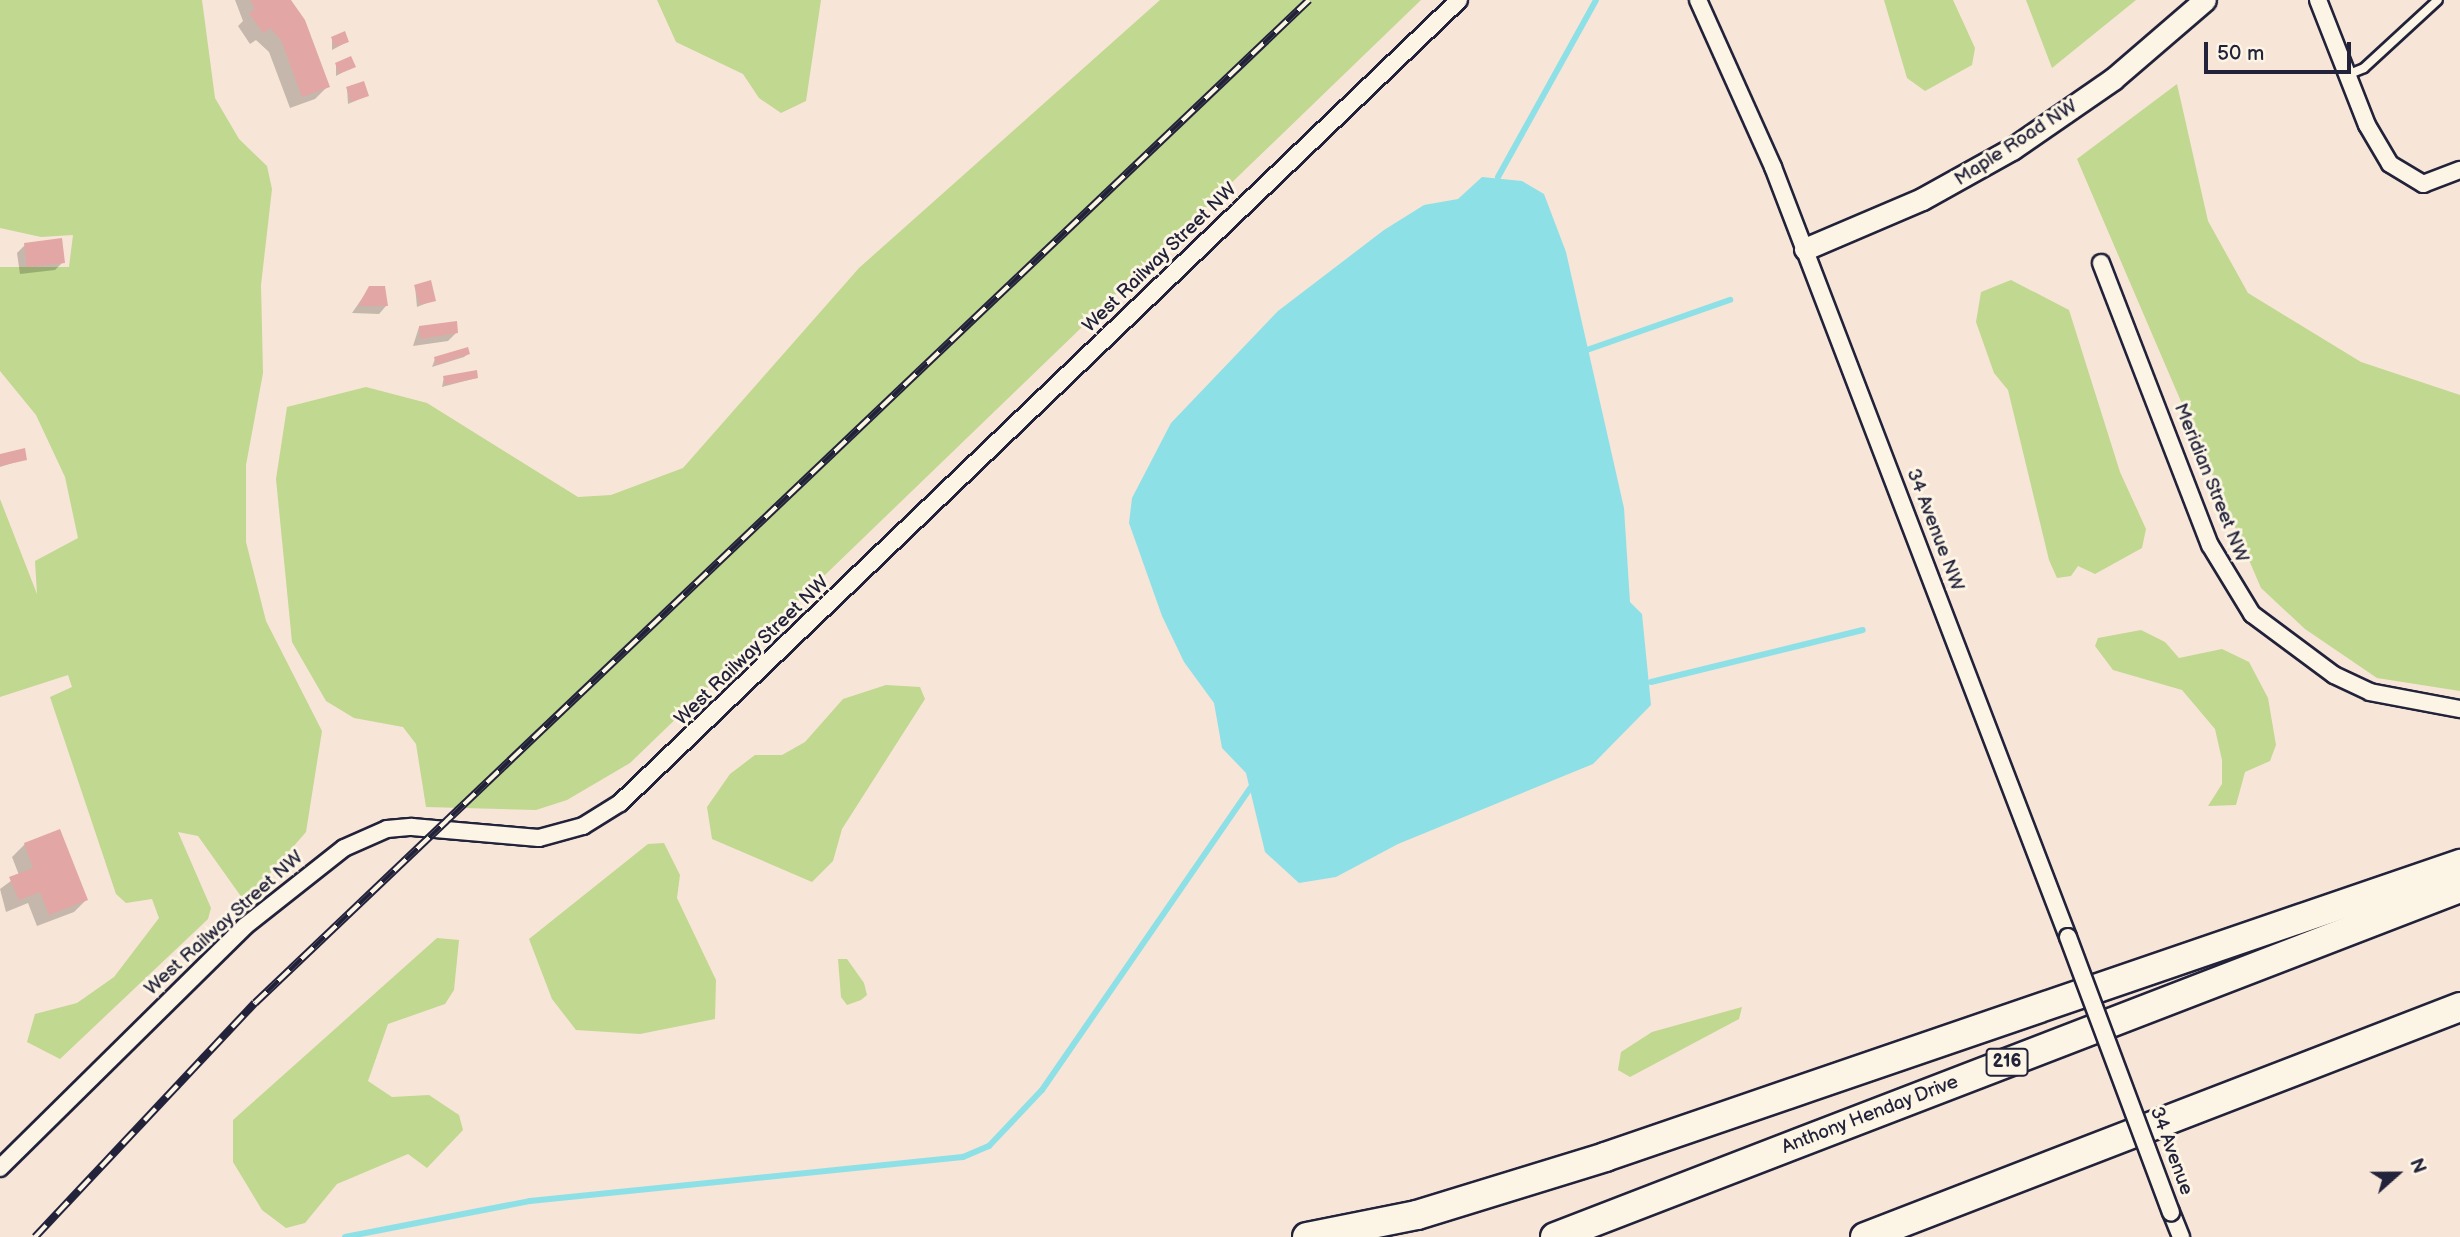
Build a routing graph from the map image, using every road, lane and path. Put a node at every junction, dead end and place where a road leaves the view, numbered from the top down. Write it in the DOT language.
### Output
graph roads {
  1 [pos="1459,0"];
  2 [pos="1698,0"];
  3 [pos="2205,0"];
  4 [pos="2318,0"];
  5 [pos="2438,0"];
  6 [pos="2346,76"];
  7 [pos="2460,170"];
  8 [pos="1805,249"];
  9 [pos="2101,263"];
  10 [pos="2460,709"];
  11 [pos="2460,864"];
  12 [pos="2460,888"];
  13 [pos="2460,1007"];
  14 [pos="2122,1080"];
  15 [pos="0,1168"];
  16 [pos="1307,1237"];
  17 [pos="1555,1237"];
  18 [pos="1865,1237"];
  19 [pos="2181,1237"];
  1 -- 15 [label="street, West Railway Street NW"];
  2 -- 8 [label="street, 34 Avenue NW"];
  3 -- 8 [label="street, Maple Road NW"];
  4 -- 6 [label="street"];
  5 -- 6 [label="lane"];
  6 -- 7 [label="street"];
  8 -- 14 [label="street, 34 Avenue NW, bridge"];
  9 -- 10 [label="street, Meridian Street NW"];
  11 -- 16 [label="highway"];
  12 -- 17 [label="highway, Anthony Henday Drive / 216"];
  13 -- 18 [label="highway"];
  14 -- 19 [label="street, 34 Avenue, bridge"];
}
